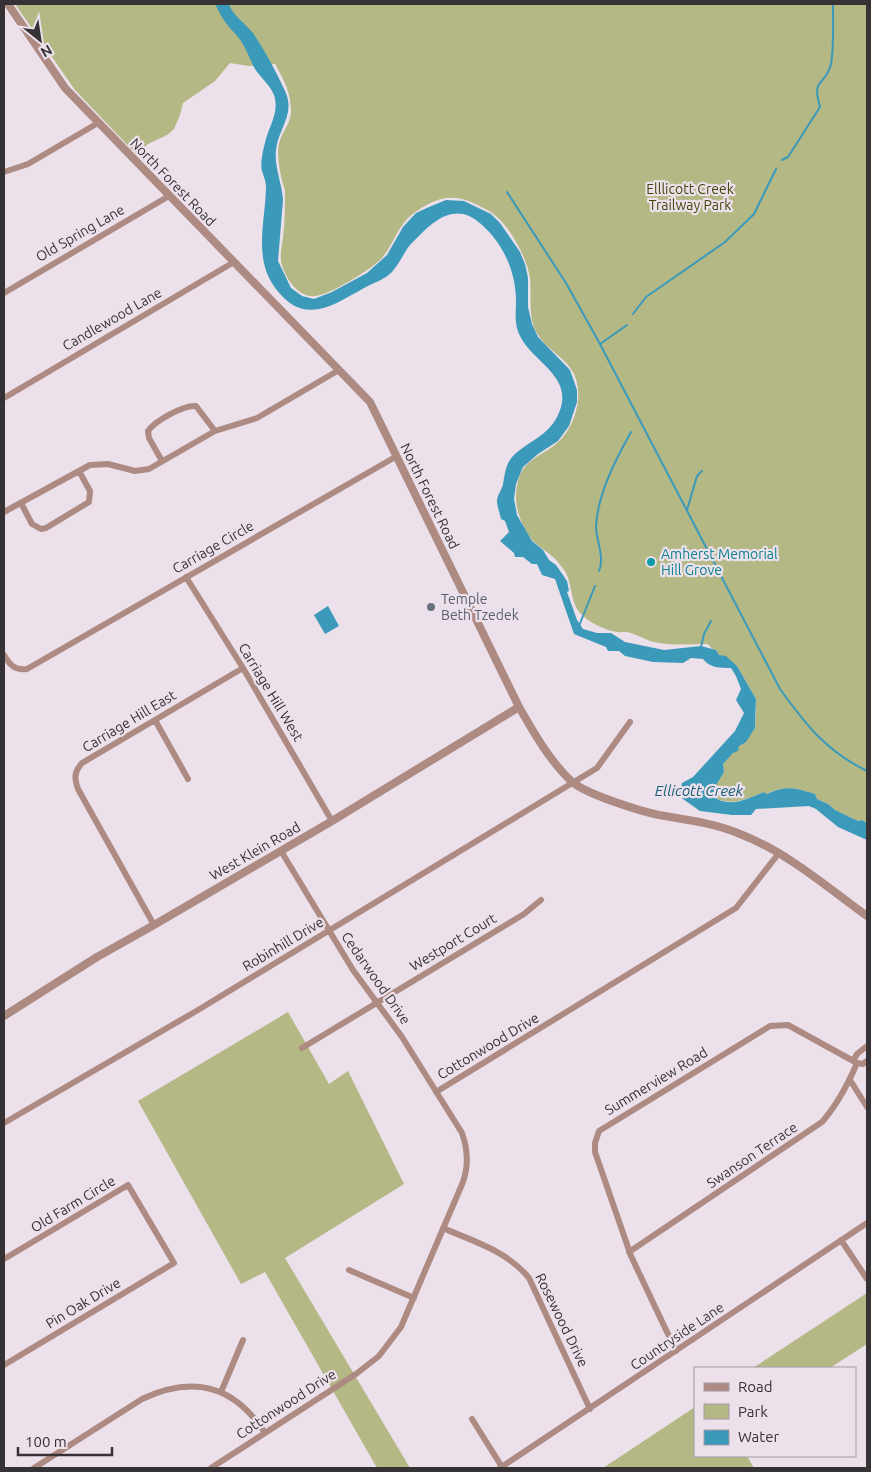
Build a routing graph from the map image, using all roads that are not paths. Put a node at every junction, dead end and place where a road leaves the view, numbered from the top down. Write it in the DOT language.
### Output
graph roads {
  1 [pos="8,4"];
  2 [pos="98,123"];
  3 [pos="4,172"];
  4 [pos="169,196"];
  5 [pos="234,262"];
  6 [pos="4,293"];
  7 [pos="339,370"];
  8 [pos="4,398"];
  9 [pos="215,431"];
  10 [pos="396,456"];
  11 [pos="162,461"];
  12 [pos="79,471"];
  13 [pos="21,503"];
  14 [pos="4,512"];
  15 [pos="186,577"];
  16 [pos="4,655"];
  17 [pos="243,668"];
  18 [pos="519,707"];
  19 [pos="155,720"];
  20 [pos="630,722"];
  21 [pos="188,779"];
  22 [pos="572,782"];
  23 [pos="332,821"];
  24 [pos="281,851"];
  25 [pos="779,853"];
  26 [pos="541,900"];
  27 [pos="867,916"];
  28 [pos="154,925"];
  29 [pos="329,930"];
  30 [pos="377,1004"];
  31 [pos="4,1016"];
  32 [pos="867,1046"];
  33 [pos="302,1048"];
  34 [pos="867,1061"];
  35 [pos="855,1062"];
  36 [pos="850,1080"];
  37 [pos="436,1092"];
  38 [pos="867,1107"];
  39 [pos="4,1123"];
  40 [pos="867,1223"];
  41 [pos="443,1228"];
  42 [pos="842,1240"];
  43 [pos="629,1252"];
  44 [pos="4,1259"];
  45 [pos="174,1263"];
  46 [pos="349,1270"];
  47 [pos="867,1279"];
  48 [pos="414,1298"];
  49 [pos="243,1340"];
  50 [pos="676,1352"];
  51 [pos="4,1365"];
  52 [pos="221,1392"];
  53 [pos="590,1409"];
  54 [pos="472,1419"];
  55 [pos="265,1432"];
  56 [pos="34,1468"];
  57 [pos="211,1468"];
  58 [pos="501,1468"];
  1 -- 2 [label="street, North Forest Road"];
  2 -- 3 [label="street"];
  2 -- 4 [label="street, North Forest Road"];
  4 -- 5 [label="street, North Forest Road"];
  4 -- 6 [label="street, Old Spring Lane"];
  5 -- 7 [label="street, North Forest Road"];
  5 -- 8 [label="street, Candlewood Lane"];
  7 -- 9 [label="street"];
  7 -- 10 [label="street, North Forest Road"];
  9 -- 11 [label="street"];
  9 -- 11 [label="street"];
  10 -- 15 [label="street, Carriage Circle"];
  10 -- 18 [label="street, North Forest Road"];
  11 -- 12 [label="street"];
  12 -- 13 [label="street"];
  12 -- 13 [label="street"];
  13 -- 14 [label="street"];
  15 -- 16 [label="street, Carriage Circle"];
  15 -- 17 [label="street, Carriage Hill West"];
  17 -- 19 [label="street, Carriage Hill East"];
  17 -- 23 [label="street, Carriage Hill West"];
  18 -- 22 [label="street, North Forest Road"];
  18 -- 23 [label="street, West Klein Road"];
  19 -- 21 [label="street"];
  19 -- 28 [label="street, Carriage Hill East"];
  20 -- 22 [label="street, Robinhill Drive"];
  22 -- 25 [label="street, North Forest Road"];
  22 -- 29 [label="street, Robinhill Drive"];
  23 -- 24 [label="street, West Klein Road"];
  24 -- 28 [label="street, West Klein Road"];
  24 -- 29 [label="street, Cedarwood Drive"];
  25 -- 27 [label="street, North Forest Road"];
  25 -- 37 [label="street, Cottonwood Drive"];
  26 -- 30 [label="street, Westport Court"];
  28 -- 31 [label="street, West Klein Road"];
  29 -- 30 [label="street, Cedarwood Drive"];
  29 -- 39 [label="street, Robinhill Drive"];
  30 -- 33 [label="street, Westport Court"];
  30 -- 37 [label="street, Cedarwood Drive"];
  32 -- 35 [label="street, Swanson Terrace"];
  34 -- 35 [label="street"];
  35 -- 36 [label="street, Swanson Terrace"];
  35 -- 43 [label="street, Summerview Road"];
  36 -- 38 [label="street"];
  36 -- 43 [label="street, Swanson Terrace"];
  37 -- 41 [label="street, Cottonwood Drive"];
  40 -- 42 [label="street, Countryside Lane"];
  41 -- 48 [label="street, Cottonwood Drive"];
  41 -- 53 [label="street, Rosewood Drive"];
  42 -- 47 [label="street"];
  42 -- 50 [label="street, Countryside Lane"];
  43 -- 50 [label="street, Summerview Road"];
  44 -- 45 [label="street, Old Farm Circle"];
  45 -- 51 [label="street, Pin Oak Drive"];
  46 -- 48 [label="street"];
  48 -- 55 [label="street, Cottonwood Drive"];
  49 -- 52 [label="street"];
  50 -- 53 [label="street, Countryside Lane"];
  52 -- 55 [label="street"];
  52 -- 56 [label="street"];
  53 -- 58 [label="street, Countryside Lane"];
  54 -- 58 [label="street"];
  55 -- 57 [label="street, Cottonwood Drive"];
}
